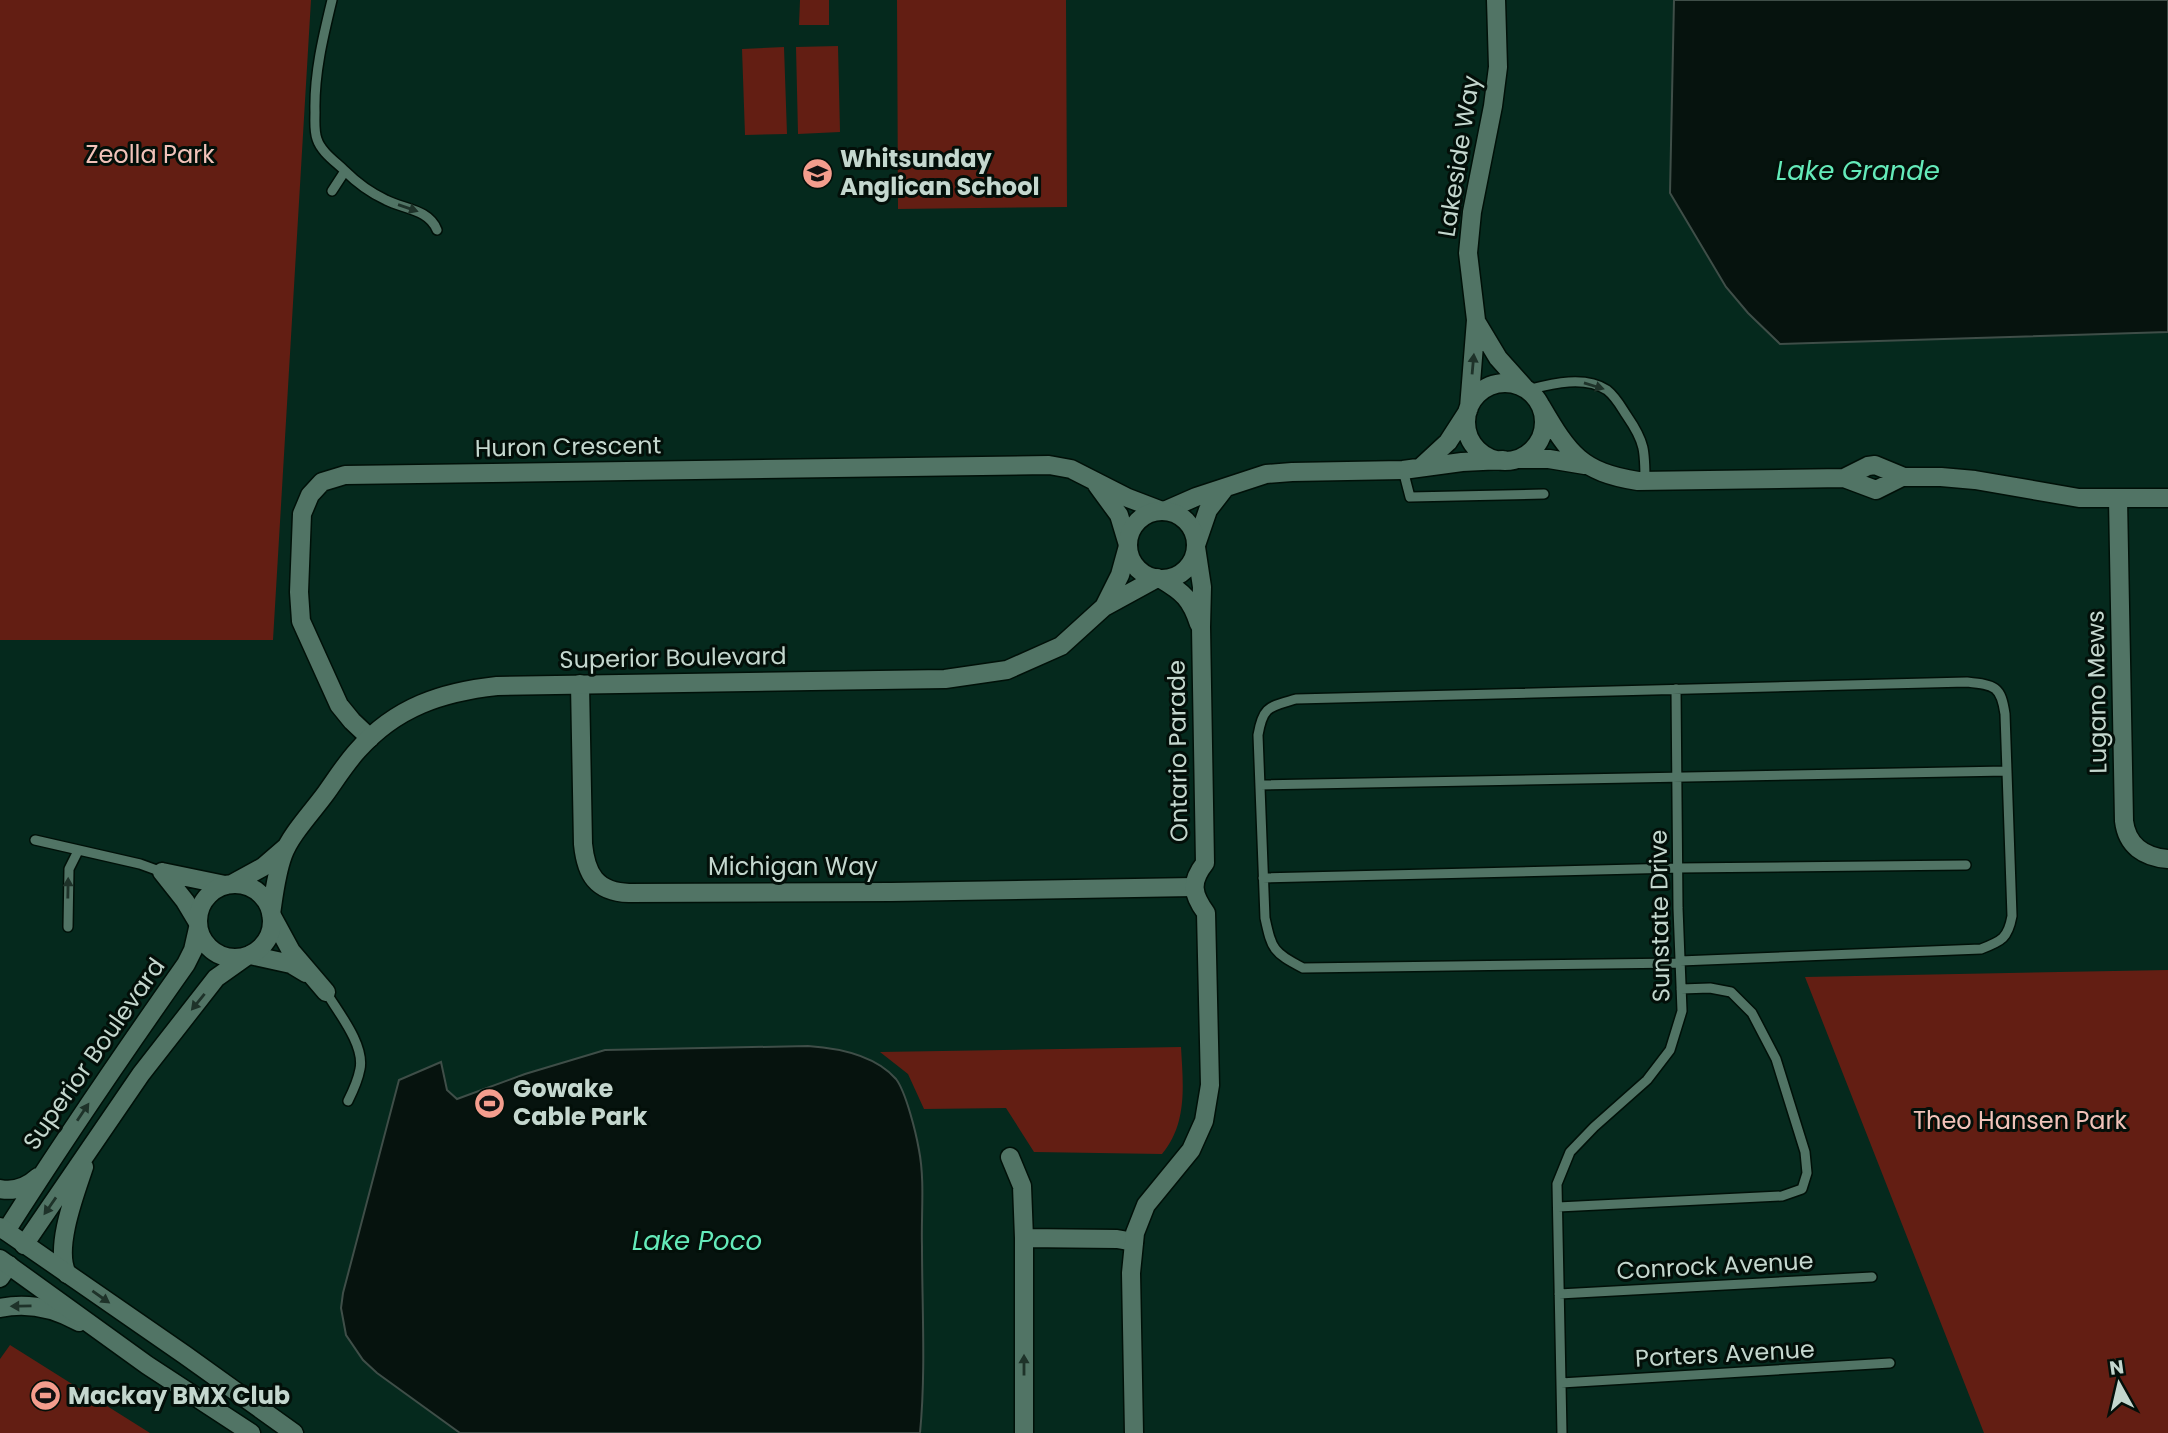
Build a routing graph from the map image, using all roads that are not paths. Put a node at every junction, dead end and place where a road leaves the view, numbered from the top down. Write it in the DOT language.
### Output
graph roads {
  1 [pos="332,0"];
  2 [pos="1496,0"];
  3 [pos="345,172"];
  4 [pos="332,191"];
  5 [pos="437,230"];
  6 [pos="1476,320"];
  7 [pos="1527,390"];
  8 [pos="1541,407"];
  9 [pos="1469,409"];
  10 [pos="1507,460"];
  11 [pos="1585,465"];
  12 [pos="1412,468"];
  13 [pos="1095,482"];
  14 [pos="1645,482"];
  15 [pos="1226,488"];
  16 [pos="1544,494"];
  17 [pos="2168,498"];
  18 [pos="2118,499"];
  19 [pos="1163,512"];
  20 [pos="1128,545"];
  21 [pos="1196,546"];
  22 [pos="1159,579"];
  23 [pos="1104,607"];
  24 [pos="1201,627"];
  25 [pos="580,684"];
  26 [pos="1676,690"];
  27 [pos="370,738"];
  28 [pos="2007,771"];
  29 [pos="1677,778"];
  30 [pos="1260,785"];
  31 [pos="35,840"];
  32 [pos="288,846"];
  33 [pos="78,851"];
  34 [pos="2168,859"];
  35 [pos="1966,865"];
  36 [pos="1678,868"];
  37 [pos="162,872"];
  38 [pos="1263,878"];
  39 [pos="228,885"];
  40 [pos="1195,887"];
  41 [pos="271,915"];
  42 [pos="198,924"];
  43 [pos="68,928"];
  44 [pos="248,956"];
  45 [pos="1680,962"];
  46 [pos="320,986"];
  47 [pos="1681,989"];
  48 [pos="348,1101"];
  49 [pos="91,1147"];
  50 [pos="1010,1157"];
  51 [pos="40,1176"];
  52 [pos="0,1189"];
  53 [pos="1558,1207"];
  54 [pos="2,1233"];
  55 [pos="1024,1238"];
  56 [pos="1134,1242"];
  57 [pos="24,1245"];
  58 [pos="3,1267"];
  59 [pos="67,1274"];
  60 [pos="1872,1277"];
  61 [pos="1559,1294"];
  62 [pos="0,1308"];
  63 [pos="1891,1363"];
  64 [pos="147,1364"];
  65 [pos="1561,1383"];
  66 [pos="251,1433"];
  67 [pos="294,1433"];
  68 [pos="1024,1433"];
  69 [pos="1134,1433"];
  70 [pos="1562,1433"];
  1 -- 3 [label="lane"];
  2 -- 6 [label="street, Lakeside Way"];
  3 -- 4 [label="lane"];
  3 -- 5 [label="lane, one-way"];
  6 -- 7 [label="street, Lakeside Way"];
  9 -- 6 [label="street, Lakeside Way, one-way"];
  7 -- 8 [label="street"];
  7 -- 9 [label="street"];
  7 -- 14 [label="lane, one-way"];
  8 -- 10 [label="street"];
  8 -- 11 [label="street"];
  9 -- 10 [label="street"];
  9 -- 12 [label="street"];
  10 -- 11 [label="street"];
  10 -- 12 [label="street"];
  11 -- 14 [label="street"];
  12 -- 15 [label="street"];
  12 -- 16 [label="lane"];
  13 -- 19 [label="street, Huron Crescent"];
  13 -- 20 [label="street, Huron Crescent"];
  13 -- 27 [label="street, Huron Crescent"];
  14 -- 18 [label="street"];
  15 -- 19 [label="street"];
  15 -- 21 [label="street"];
  17 -- 18 [label="street"];
  18 -- 34 [label="street, Lugano Mews"];
  19 -- 20 [label="street"];
  19 -- 21 [label="street"];
  20 -- 22 [label="street"];
  20 -- 23 [label="street, Superior Boulevard"];
  21 -- 22 [label="street"];
  21 -- 24 [label="street, Ontario Parade"];
  22 -- 23 [label="street, Superior Boulevard"];
  22 -- 24 [label="street, Ontario Parade"];
  23 -- 25 [label="street, Superior Boulevard"];
  24 -- 40 [label="street, Ontario Parade"];
  25 -- 27 [label="street, Superior Boulevard"];
  25 -- 40 [label="street, Michigan Way"];
  26 -- 28 [label="lane"];
  26 -- 29 [label="lane, Sunstate Drive"];
  26 -- 30 [label="lane"];
  27 -- 32 [label="street, Superior Boulevard"];
  28 -- 29 [label="lane"];
  28 -- 45 [label="lane"];
  29 -- 30 [label="lane"];
  29 -- 36 [label="lane, Sunstate Drive"];
  30 -- 38 [label="lane"];
  31 -- 33 [label="lane"];
  32 -- 39 [label="street, Superior Boulevard"];
  32 -- 41 [label="street, Superior Boulevard"];
  33 -- 37 [label="lane"];
  43 -- 33 [label="lane, one-way"];
  35 -- 36 [label="lane"];
  36 -- 38 [label="lane"];
  36 -- 45 [label="lane, Sunstate Drive"];
  37 -- 39 [label="street"];
  37 -- 42 [label="street"];
  38 -- 45 [label="lane"];
  39 -- 41 [label="street"];
  39 -- 42 [label="street"];
  40 -- 56 [label="street"];
  41 -- 44 [label="street"];
  41 -- 46 [label="street"];
  42 -- 44 [label="street"];
  51 -- 42 [label="street, Superior Boulevard, one-way"];
  44 -- 46 [label="street"];
  44 -- 49 [label="street, Superior Boulevard, one-way"];
  45 -- 47 [label="lane, Sunstate Drive"];
  46 -- 48 [label="lane"];
  47 -- 53 [label="lane, Sunstate Drive"];
  47 -- 53 [label="lane"];
  49 -- 57 [label="street, Superior Boulevard, one-way"];
  49 -- 59 [label="street"];
  50 -- 55 [label="street"];
  51 -- 52 [label="street"];
  51 -- 54 [label="street, Superior Boulevard"];
  53 -- 61 [label="lane, Sunstate Drive"];
  54 -- 57 [label="street"];
  55 -- 56 [label="street"];
  68 -- 55 [label="street, one-way"];
  56 -- 69 [label="street"];
  57 -- 58 [label="street, Superior Boulevard"];
  57 -- 59 [label="street"];
  58 -- 64 [label="street"];
  59 -- 67 [label="street, one-way"];
  60 -- 61 [label="lane, Conrock Avenue"];
  61 -- 65 [label="lane, Sunstate Drive"];
  64 -- 62 [label="street, one-way"];
  63 -- 65 [label="lane, Porters Avenue"];
  64 -- 66 [label="street"];
  65 -- 70 [label="lane, Sunstate Drive"];
}
